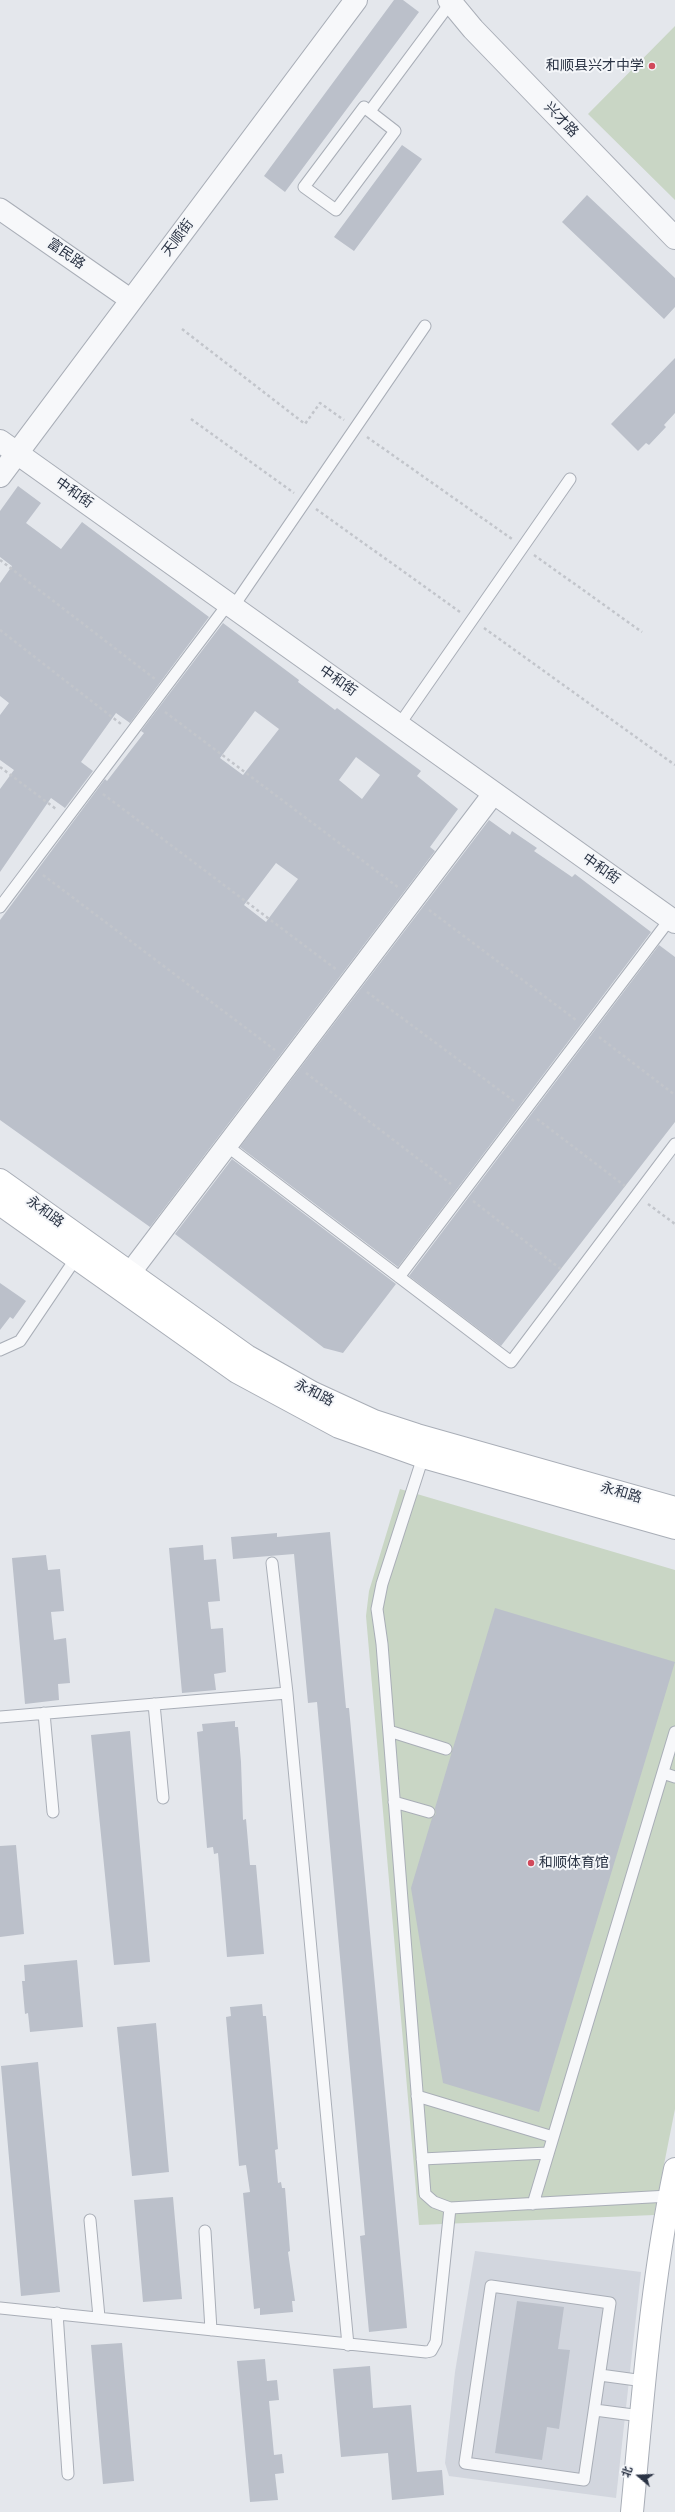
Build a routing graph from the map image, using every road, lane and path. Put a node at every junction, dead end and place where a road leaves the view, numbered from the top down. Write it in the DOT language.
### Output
graph roads {
  1 [pos="356,0"];
  2 [pos="450,1"];
  3 [pos="370,111"];
  4 [pos="0,209"];
  5 [pos="675,238"];
  6 [pos="131,300"];
  7 [pos="425,326"];
  8 [pos="182,330"];
  9 [pos="191,419"];
  10 [pos="355,428"];
  11 [pos="9,447"];
  12 [pos="0,476"];
  13 [pos="570,479"];
  14 [pos="305,501"];
  15 [pos="523,547"];
  16 [pos="0,560"];
  17 [pos="231,605"];
  18 [pos="472,620"];
  19 [pos="0,630"];
  20 [pos="642,632"];
  21 [pos="166,687"];
  22 [pos="399,725"];
  23 [pos="132,732"];
  24 [pos="675,765"];
  25 [pos="0,767"];
  26 [pos="91,785"];
  27 [pos="494,793"];
  28 [pos="67,818"];
  29 [pos="31,866"];
  30 [pos="0,907"];
  31 [pos="673,920"];
  32 [pos="352,981"];
  33 [pos="291,1062"];
  34 [pos="525,1110"];
  35 [pos="675,1144"];
  36 [pos="227,1146"];
  37 [pos="0,1180"];
  38 [pos="463,1193"];
  39 [pos="637,1195"];
  40 [pos="0,1204"];
  41 [pos="675,1224"];
  42 [pos="76,1258"];
  43 [pos="130,1273"];
  44 [pos="399,1277"];
  45 [pos="574,1278"];
  46 [pos="0,1350"];
  47 [pos="423,1457"];
  48 [pos="675,1508"];
  49 [pos="675,1528"];
  50 [pos="272,1563"];
  51 [pos="287,1693"];
  52 [pos="154,1704"];
  53 [pos="44,1713"];
  54 [pos="0,1717"];
  55 [pos="389,1731"];
  56 [pos="675,1732"];
  57 [pos="446,1748"];
  58 [pos="663,1773"];
  59 [pos="675,1777"];
  60 [pos="163,1798"];
  61 [pos="394,1802"];
  62 [pos="53,1812"];
  63 [pos="429,1812"];
  64 [pos="417,2096"];
  65 [pos="553,2137"];
  66 [pos="548,2153"];
  67 [pos="422,2159"];
  68 [pos="675,2169"];
  69 [pos="669,2196"];
  70 [pos="533,2204"];
  71 [pos="450,2208"];
  72 [pos="90,2220"];
  73 [pos="204,2231"];
  74 [pos="0,2308"];
  75 [pos="57,2313"];
  76 [pos="98,2317"];
  77 [pos="211,2330"];
  78 [pos="348,2345"];
  79 [pos="600,2375"];
  80 [pos="644,2381"];
  81 [pos="594,2410"];
  82 [pos="641,2416"];
  83 [pos="68,2474"];
  84 [pos="632,2512"];
  1 -- 6 [label="street, 天顺街"];
  2 -- 3 [label="lane"];
  2 -- 5 [label="street, 兴才路"];
  3 -- 3 [label="lane"];
  4 -- 6 [label="street, 富民路"];
  6 -- 11 [label="street, 天顺街"];
  7 -- 10 [label="lane"];
  8 -- 10 [label="path"];
  9 -- 14 [label="path"];
  10 -- 14 [label="lane"];
  10 -- 15 [label="path"];
  11 -- 12 [label="street, 天顺街"];
  11 -- 17 [label="street, 中和街"];
  13 -- 15 [label="lane"];
  14 -- 17 [label="lane"];
  14 -- 18 [label="path"];
  15 -- 18 [label="lane"];
  15 -- 20 [label="path"];
  16 -- 21 [label="path"];
  17 -- 21 [label="lane"];
  17 -- 22 [label="street, 中和街"];
  18 -- 22 [label="lane"];
  18 -- 24 [label="path"];
  19 -- 23 [label="path"];
  21 -- 23 [label="lane"];
  22 -- 27 [label="street, 中和街"];
  23 -- 26 [label="lane"];
  25 -- 28 [label="path"];
  26 -- 28 [label="lane"];
  26 -- 32 [label="path"];
  27 -- 31 [label="street, 中和街"];
  27 -- 32 [label="street"];
  28 -- 29 [label="lane"];
  29 -- 30 [label="lane"];
  29 -- 33 [label="path"];
  31 -- 34 [label="lane"];
  32 -- 33 [label="street"];
  32 -- 34 [label="path"];
  33 -- 36 [label="street"];
  33 -- 38 [label="path"];
  34 -- 38 [label="lane"];
  34 -- 39 [label="path"];
  35 -- 39 [label="lane"];
  36 -- 43 [label="street"];
  36 -- 44 [label="lane"];
  37 -- 43 [label="main road, 永和路"];
  38 -- 44 [label="lane"];
  38 -- 45 [label="path"];
  39 -- 41 [label="path"];
  39 -- 45 [label="lane"];
  40 -- 42 [label="main road, 永和路"];
  42 -- 46 [label="lane"];
  42 -- 47 [label="main road, 永和路"];
  43 -- 48 [label="main road, 永和路"];
  44 -- 45 [label="lane"];
  47 -- 49 [label="main road, 永和路"];
  47 -- 55 [label="lane"];
  50 -- 51 [label="lane"];
  51 -- 52 [label="lane"];
  51 -- 78 [label="lane"];
  52 -- 53 [label="lane"];
  52 -- 60 [label="lane"];
  53 -- 54 [label="lane"];
  53 -- 62 [label="lane"];
  55 -- 57 [label="lane"];
  55 -- 61 [label="lane"];
  56 -- 58 [label="lane"];
  58 -- 59 [label="lane"];
  58 -- 65 [label="lane"];
  61 -- 63 [label="lane"];
  61 -- 64 [label="lane"];
  64 -- 65 [label="lane"];
  64 -- 67 [label="lane"];
  65 -- 66 [label="lane"];
  66 -- 67 [label="lane"];
  66 -- 70 [label="lane"];
  67 -- 71 [label="lane"];
  68 -- 69 [label="main road"];
  69 -- 70 [label="lane"];
  69 -- 80 [label="main road"];
  70 -- 71 [label="lane"];
  71 -- 78 [label="lane"];
  72 -- 76 [label="lane"];
  73 -- 77 [label="lane"];
  74 -- 75 [label="lane"];
  75 -- 76 [label="lane"];
  75 -- 83 [label="lane"];
  76 -- 77 [label="lane"];
  77 -- 78 [label="lane"];
  79 -- 80 [label="lane"];
  79 -- 81 [label="lane"];
  79 -- 81 [label="lane"];
  80 -- 82 [label="main road"];
  81 -- 82 [label="lane"];
  82 -- 84 [label="main road"];
}
